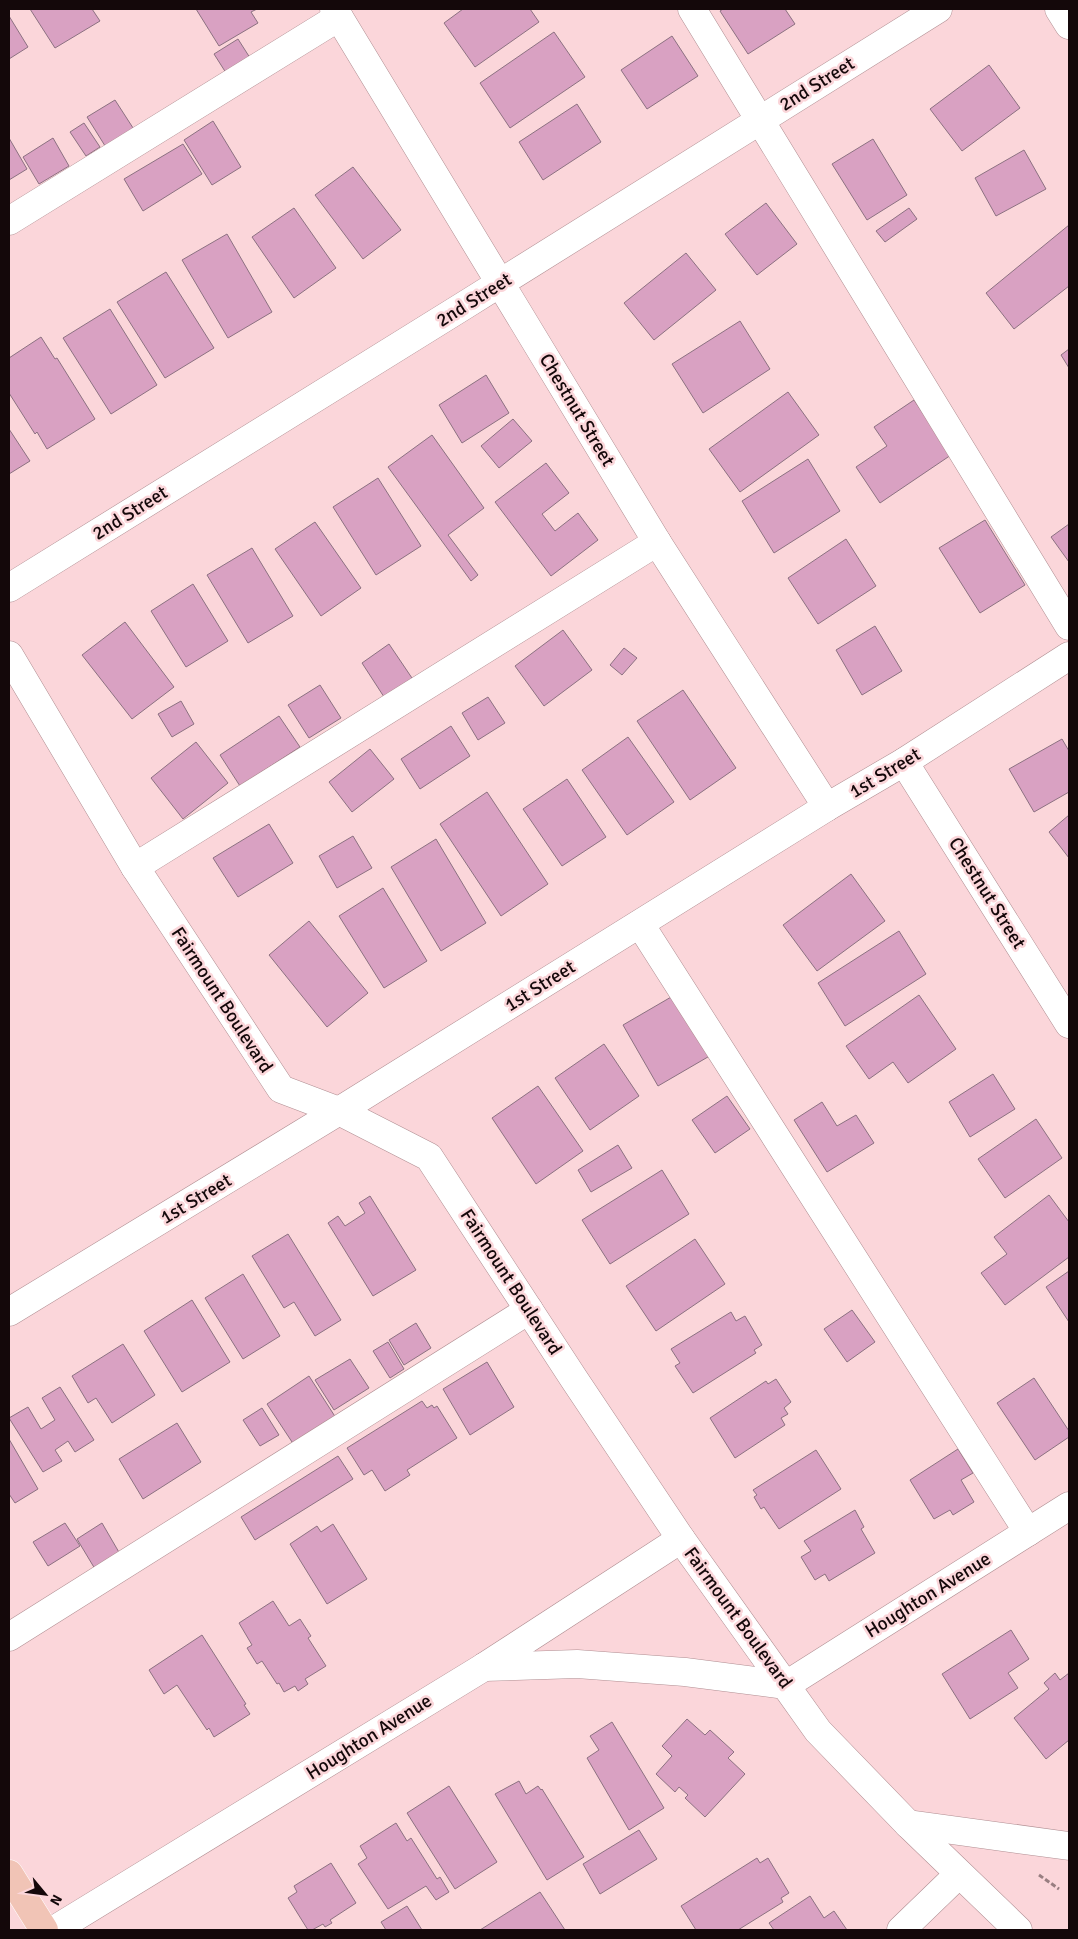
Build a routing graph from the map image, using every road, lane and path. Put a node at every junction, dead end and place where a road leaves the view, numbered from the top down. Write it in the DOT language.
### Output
graph roads {
  1 [pos="692,9"];
  2 [pos="938,9"];
  3 [pos="1060,9"];
  4 [pos="337,13"];
  5 [pos="1069,25"];
  6 [pos="760,119"];
  7 [pos="9,221"];
  8 [pos="500,284"];
  9 [pos="657,542"];
  10 [pos="9,588"];
  11 [pos="1069,626"];
  12 [pos="9,655"];
  13 [pos="1069,656"];
  14 [pos="904,762"];
  15 [pos="827,807"];
  16 [pos="135,867"];
  17 [pos="640,924"];
  18 [pos="1069,1024"];
  19 [pos="339,1112"];
  20 [pos="529,1310"];
  21 [pos="9,1312"];
  22 [pos="1067,1512"];
  23 [pos="1028,1532"];
  24 [pos="681,1539"];
  25 [pos="9,1637"];
  26 [pos="484,1667"];
  27 [pos="786,1685"];
  28 [pos="908,1824"];
  29 [pos="1069,1846"];
  30 [pos="1036,1873"];
  31 [pos="9,1874"];
  32 [pos="959,1874"];
  33 [pos="1059,1889"];
  34 [pos="44,1930"];
  35 [pos="54,1930"];
  36 [pos="901,1930"];
  37 [pos="1018,1930"];
  1 -- 6 [label="street"];
  2 -- 6 [label="street, 2nd Street"];
  3 -- 5 [label="street"];
  4 -- 7 [label="street"];
  4 -- 8 [label="street, Chestnut Street"];
  6 -- 8 [label="street, 2nd Street"];
  6 -- 11 [label="street"];
  8 -- 9 [label="street, Chestnut Street"];
  8 -- 10 [label="street, 2nd Street"];
  9 -- 15 [label="street, Chestnut Street"];
  9 -- 16 [label="street"];
  12 -- 16 [label="street, Fairmount Boulevard"];
  13 -- 14 [label="street, 1st Street"];
  14 -- 15 [label="street, 1st Street"];
  14 -- 18 [label="street, Chestnut Street"];
  15 -- 17 [label="street, 1st Street"];
  16 -- 19 [label="street, Fairmount Boulevard"];
  17 -- 19 [label="street, 1st Street"];
  17 -- 23 [label="street"];
  19 -- 20 [label="street, Fairmount Boulevard"];
  19 -- 21 [label="street, 1st Street"];
  20 -- 24 [label="street, Fairmount Boulevard"];
  20 -- 25 [label="street"];
  22 -- 23 [label="street, Houghton Avenue"];
  23 -- 27 [label="street, Houghton Avenue"];
  24 -- 26 [label="street, Houghton Avenue"];
  24 -- 27 [label="street, Fairmount Boulevard"];
  26 -- 27 [label="street"];
  26 -- 35 [label="street, Houghton Avenue"];
  27 -- 28 [label="street, Fairmount Boulevard"];
  28 -- 29 [label="street"];
  28 -- 32 [label="street, Fairmount Boulevard"];
  30 -- 33 [label="path"];
  31 -- 34 [label="main road"];
  32 -- 36 [label="street"];
  32 -- 37 [label="street, Fairmount Boulevard"];
}
